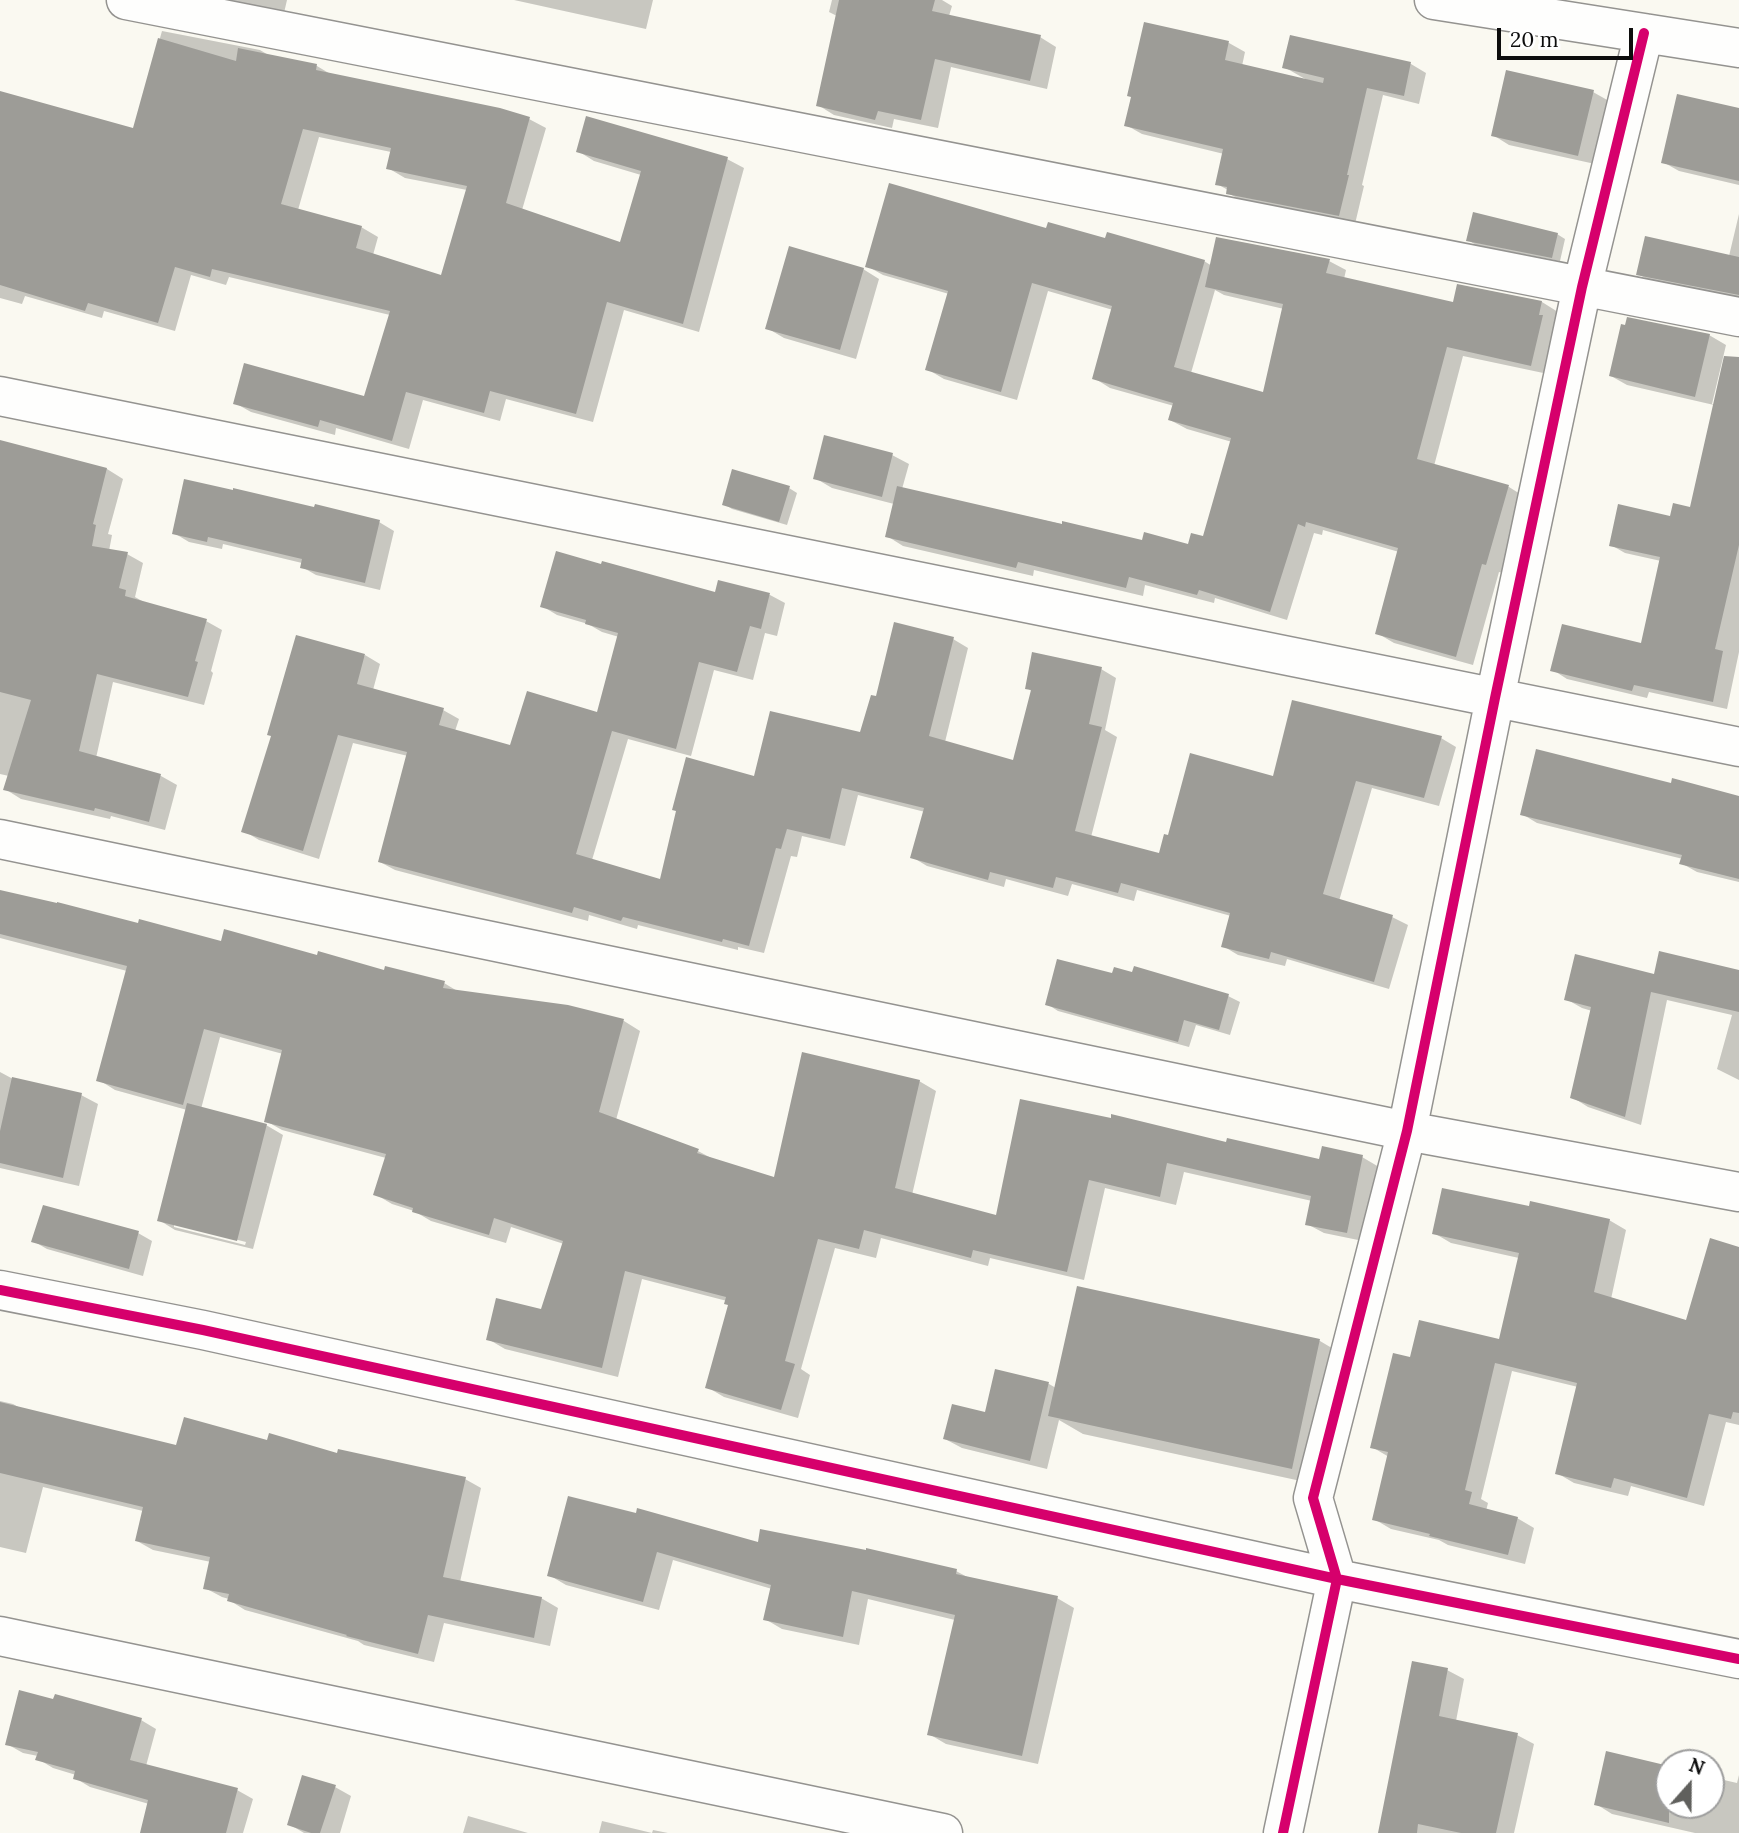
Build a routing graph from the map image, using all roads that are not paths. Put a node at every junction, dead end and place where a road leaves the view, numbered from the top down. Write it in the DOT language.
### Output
graph roads {
  1 [pos="126,0"];
  2 [pos="1434,0"];
  3 [pos="1644,33"];
  4 [pos="1739,48"];
  5 [pos="1582,287"];
  6 [pos="1739,317"];
  7 [pos="0,396"];
  8 [pos="1494,698"];
  9 [pos="1739,747"];
  10 [pos="0,839"];
  11 [pos="1407,1131"];
  12 [pos="1739,1192"];
  13 [pos="0,1290"];
  14 [pos="1337,1579"];
  15 [pos="0,1636"];
  16 [pos="1739,1659"];
  17 [pos="943,1833"];
  18 [pos="1283,1833"];
  1 -- 5 [label="street"];
  2 -- 3 [label="street"];
  3 -- 4 [label="street"];
  3 -- 5 [label="street"];
  5 -- 6 [label="street"];
  5 -- 8 [label="street"];
  7 -- 8 [label="street"];
  8 -- 9 [label="street"];
  8 -- 11 [label="street"];
  10 -- 11 [label="street"];
  11 -- 12 [label="street"];
  11 -- 14 [label="street"];
  13 -- 14 [label="street"];
  14 -- 16 [label="street"];
  14 -- 18 [label="street"];
  15 -- 17 [label="street"];
}
